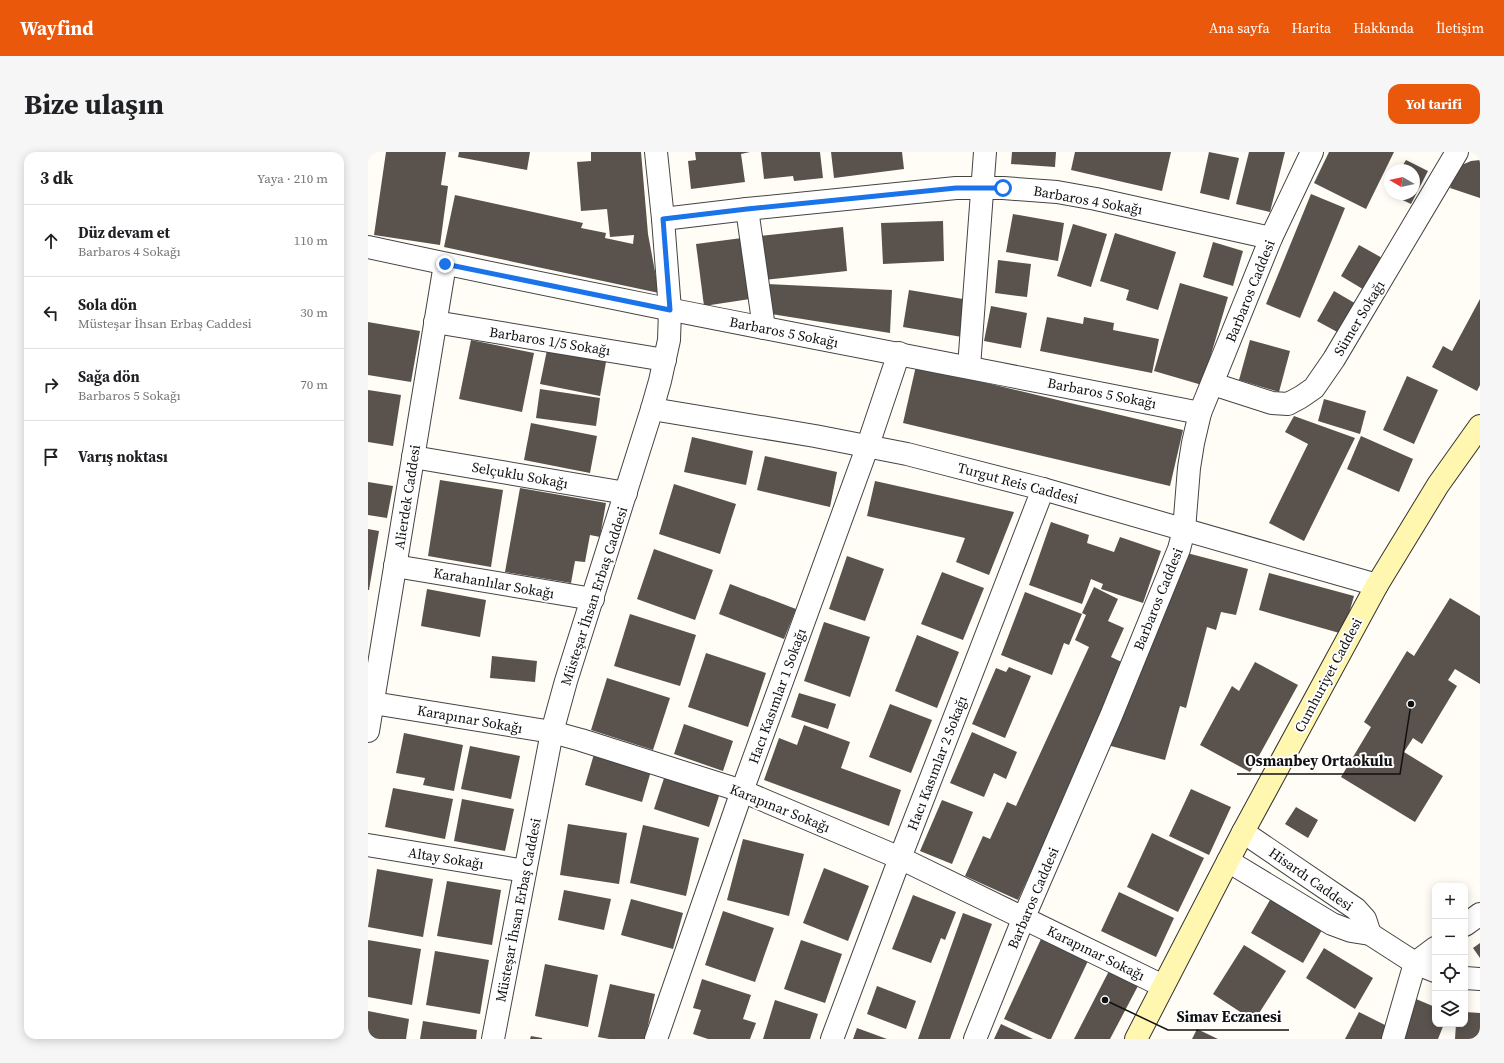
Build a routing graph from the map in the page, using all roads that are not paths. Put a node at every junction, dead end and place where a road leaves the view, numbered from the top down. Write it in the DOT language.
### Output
graph roads {
  1 [pos="656,152"];
  2 [pos="985,152"];
  3 [pos="1312,152"];
  4 [pos="1457,152"];
  5 [pos="983,187"];
  6 [pos="747,209"];
  7 [pos="663,219"];
  8 [pos="1271,238"];
  9 [pos="368,247"];
  10 [pos="445,264"];
  11 [pos="670,310"];
  12 [pos="435,322"];
  13 [pos="764,328"];
  14 [pos="899,353"];
  15 [pos="665,360"];
  16 [pos="969,367"];
  17 [pos="1212,384"];
  18 [pos="652,409"];
  19 [pos="1200,413"];
  20 [pos="1477,436"];
  21 [pos="868,445"];
  22 [pos="413,457"];
  23 [pos="1043,489"];
  24 [pos="626,493"];
  25 [pos="1184,530"];
  26 [pos="395,566"];
  27 [pos="1377,585"];
  28 [pos="592,599"];
  29 [pos="373,702"];
  30 [pos="368,731"];
  31 [pos="552,732"];
  32 [pos="742,790"];
  33 [pos="1243,832"];
  34 [pos="368,845"];
  35 [pos="900,858"];
  36 [pos="1228,861"];
  37 [pos="525,871"];
  38 [pos="1480,914"];
  39 [pos="1024,917"];
  40 [pos="1468,923"];
  41 [pos="1370,934"];
  42 [pos="1432,950"];
  43 [pos="1415,963"];
  44 [pos="1432,971"];
  45 [pos="1468,978"];
  46 [pos="1480,979"];
  47 [pos="1163,986"];
  48 [pos="493,1039"];
  49 [pos="656,1039"];
  50 [pos="832,1039"];
  51 [pos="975,1039"];
  52 [pos="1136,1039"];
  53 [pos="1393,1039"];
  1 -- 7 [label="street, Müsteşar İhsan Erbaş Caddesi"];
  2 -- 5 [label="street"];
  3 -- 8 [label="street, Barbaros Caddesi"];
  4 -- 17 [label="street, Sümer Sokağı"];
  5 -- 6 [label="street, Barbaros 4 Sokağı"];
  5 -- 8 [label="street, Barbaros 4 Sokağı"];
  5 -- 16 [label="street"];
  6 -- 7 [label="street, Barbaros 4 Sokağı"];
  6 -- 13 [label="street"];
  7 -- 11 [label="street, Müsteşar İhsan Erbaş Caddesi"];
  8 -- 17 [label="street, Barbaros Caddesi"];
  9 -- 10 [label="street, Barbaros 5 Sokağı"];
  10 -- 11 [label="street, Barbaros 5 Sokağı"];
  10 -- 12 [label="street, Alierdek Caddesi"];
  11 -- 13 [label="street, Barbaros 5 Sokağı"];
  11 -- 15 [label="street, Müsteşar İhsan Erbaş Caddesi"];
  12 -- 15 [label="street, Barbaros 1/5 Sokağı"];
  12 -- 22 [label="street, Alierdek Caddesi"];
  13 -- 14 [label="street, Barbaros 5 Sokağı"];
  14 -- 16 [label="street, Barbaros 5 Sokağı"];
  14 -- 21 [label="street, Hacı Kasımlar 1 Sokağı"];
  15 -- 18 [label="street, Müsteşar İhsan Erbaş Caddesi"];
  16 -- 19 [label="street, Barbaros 5 Sokağı"];
  17 -- 19 [label="street, Barbaros Caddesi"];
  18 -- 21 [label="street, Turgut Reis Caddesi"];
  18 -- 24 [label="street, Müsteşar İhsan Erbaş Caddesi"];
  19 -- 25 [label="street, Barbaros Caddesi"];
  20 -- 27 [label="main road, Cumhuriyet Caddesi"];
  21 -- 23 [label="street, Turgut Reis Caddesi"];
  21 -- 32 [label="street, Hacı Kasımlar 1 Sokağı"];
  22 -- 24 [label="street, Selçuklu Sokağı"];
  22 -- 26 [label="street, Alierdek Caddesi"];
  23 -- 25 [label="street, Turgut Reis Caddesi"];
  23 -- 35 [label="street, Hacı Kasımlar 2 Sokağı"];
  24 -- 28 [label="street, Müsteşar İhsan Erbaş Caddesi"];
  25 -- 27 [label="street, Turgut Reis Caddesi"];
  25 -- 39 [label="street, Barbaros Caddesi"];
  26 -- 28 [label="street, Karahanlılar Sokağı"];
  26 -- 29 [label="street, Alierdek Caddesi"];
  27 -- 33 [label="main road, Cumhuriyet Caddesi"];
  28 -- 31 [label="street, Müsteşar İhsan Erbaş Caddesi"];
  29 -- 30 [label="street, Alierdek Caddesi"];
  29 -- 31 [label="street, Karapınar Sokağı"];
  31 -- 32 [label="street, Karapınar Sokağı"];
  31 -- 37 [label="street, Müsteşar İhsan Erbaş Caddesi"];
  32 -- 35 [label="street, Karapınar Sokağı"];
  32 -- 49 [label="street, Hacı Kasımlar 1 Sokağı"];
  33 -- 36 [label="main road, Cumhuriyet Caddesi"];
  33 -- 41 [label="street, Hisardı Caddesi"];
  34 -- 37 [label="street, Altay Sokağı"];
  35 -- 39 [label="street, Karapınar Sokağı"];
  35 -- 50 [label="street, Hacı Kasımlar 2 Sokağı"];
  36 -- 41 [label="street"];
  36 -- 47 [label="main road, Cumhuriyet Caddesi"];
  37 -- 48 [label="street, Müsteşar İhsan Erbaş Caddesi"];
  38 -- 40 [label="street"];
  39 -- 47 [label="street, Karapınar Sokağı"];
  39 -- 51 [label="street, Barbaros Caddesi"];
  41 -- 43 [label="street"];
  42 -- 43 [label="street"];
  43 -- 44 [label="street"];
  43 -- 53 [label="street"];
  45 -- 46 [label="street"];
  47 -- 52 [label="main road, Cumhuriyet Caddesi"];
}
